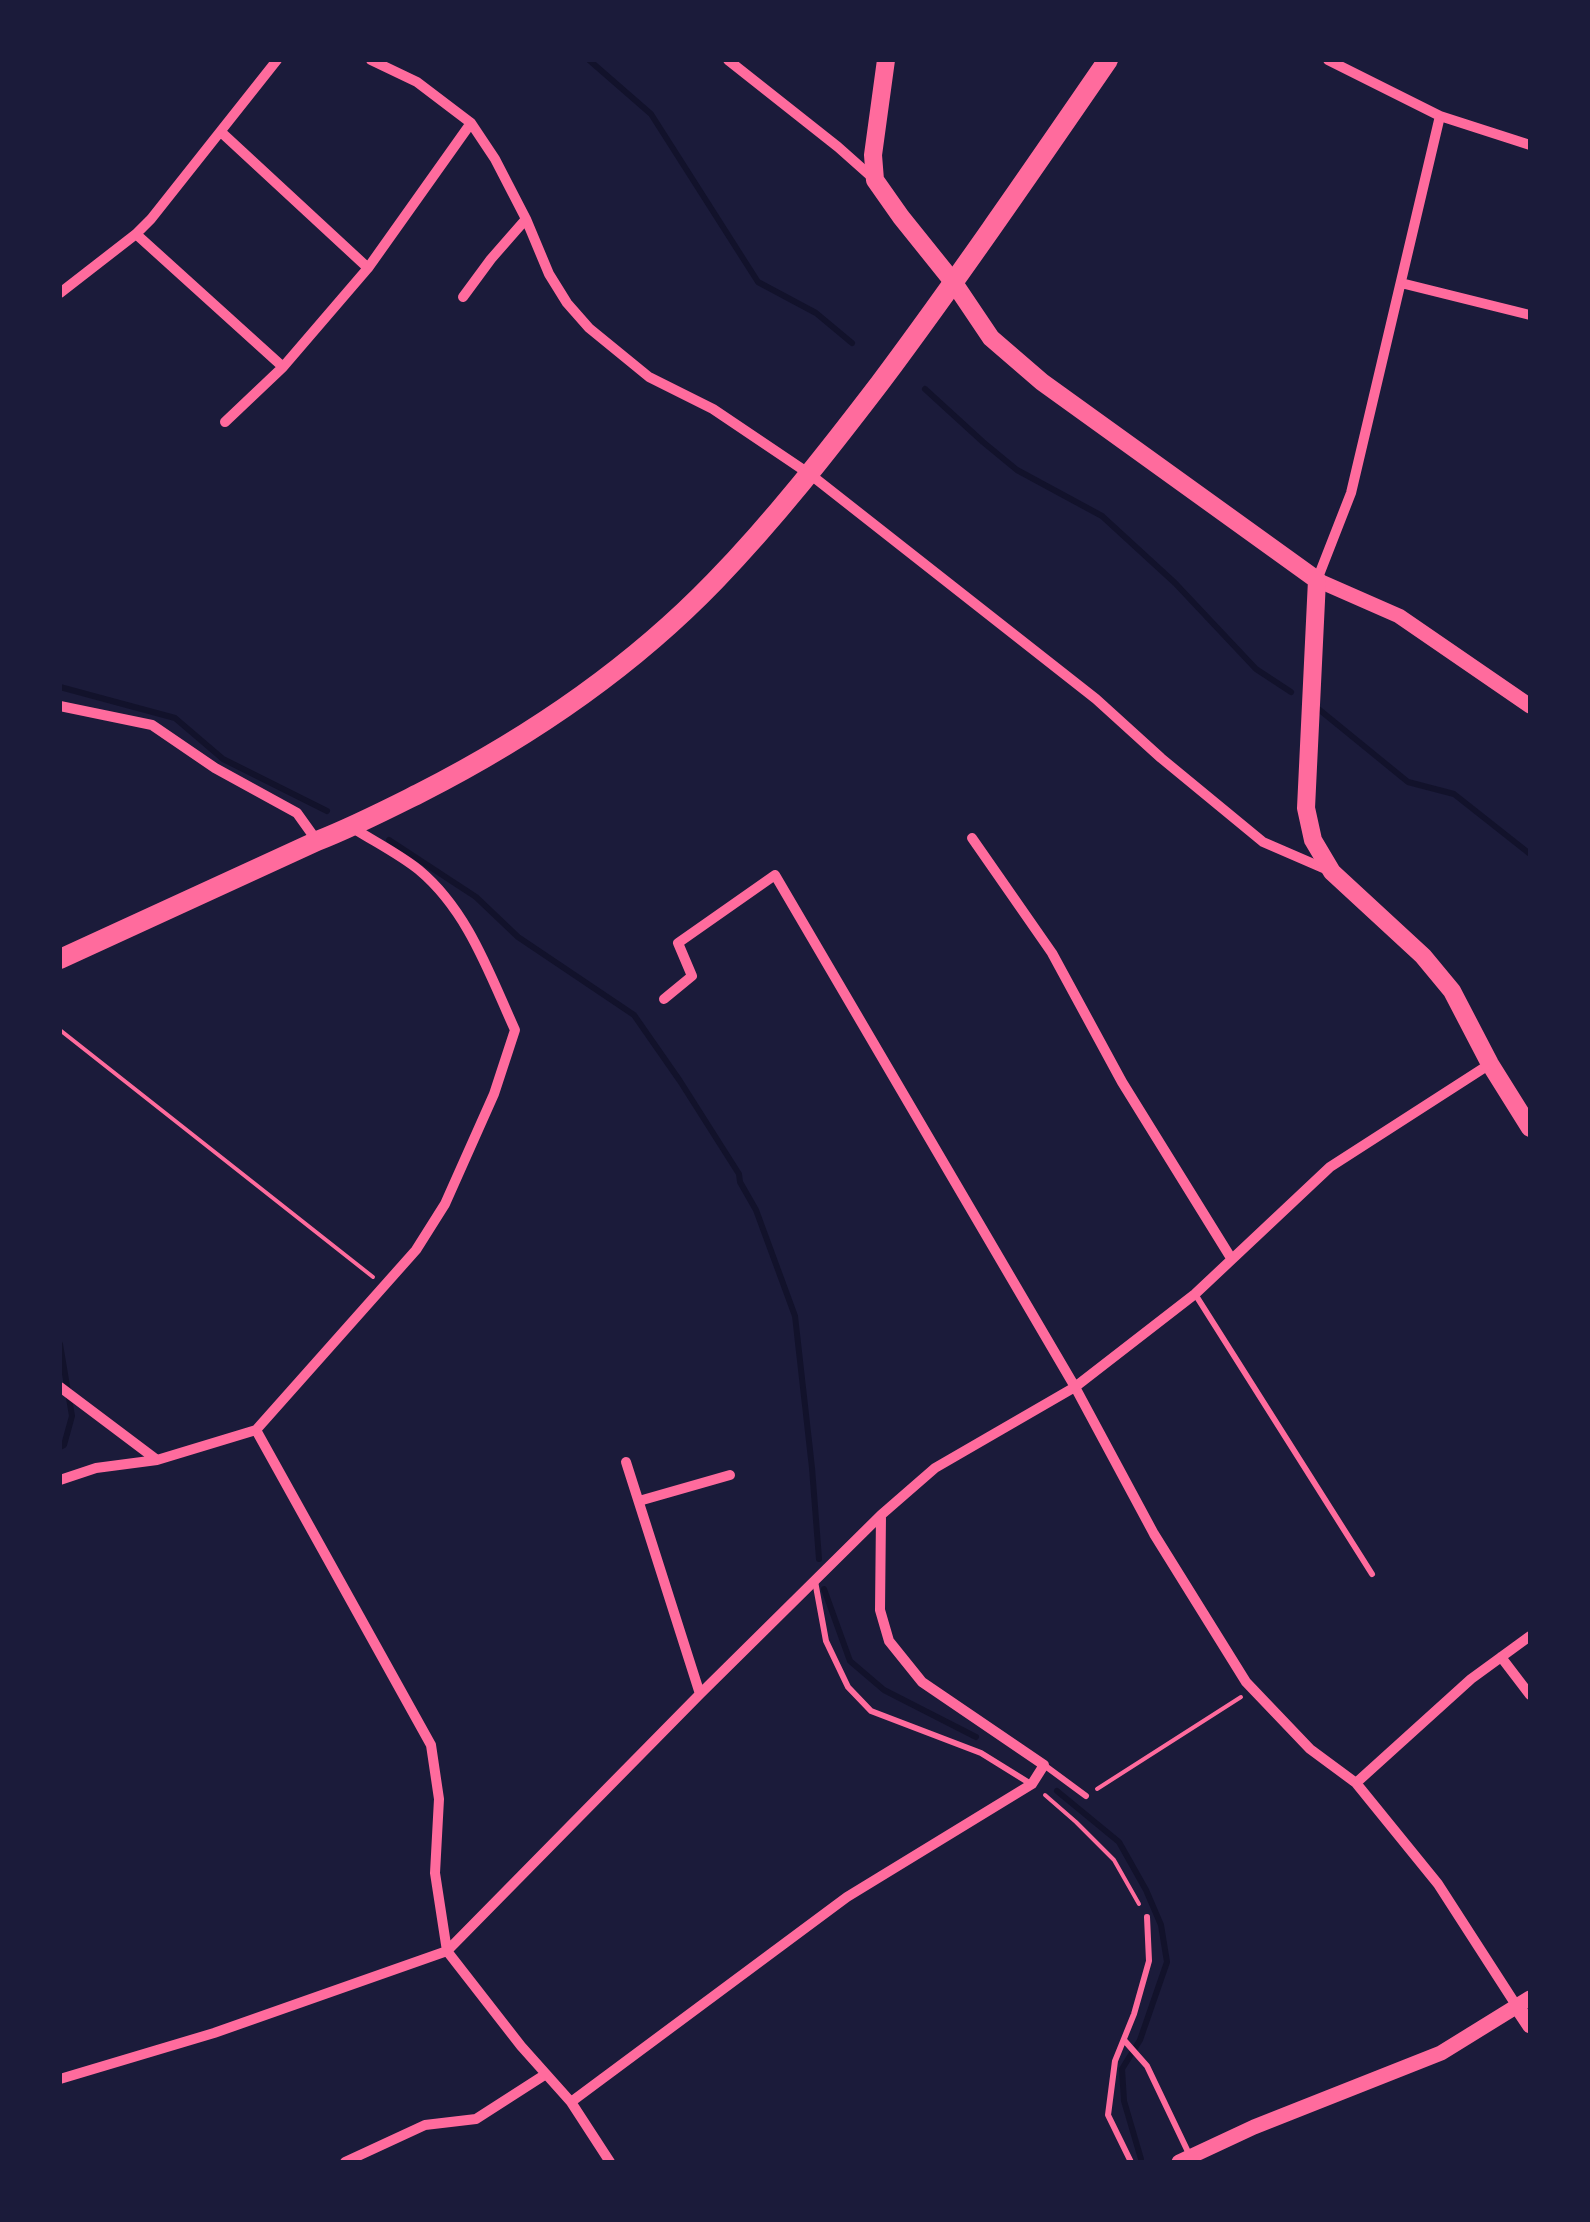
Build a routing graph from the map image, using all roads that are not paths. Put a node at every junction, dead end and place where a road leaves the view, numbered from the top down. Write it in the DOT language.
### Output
graph roads {
  1 [pos="278,60"];
  2 [pos="371,60"];
  3 [pos="728,60"];
  4 [pos="886,60"];
  5 [pos="1108,60"];
  6 [pos="1328,60"];
  7 [pos="1440,116"];
  8 [pos="471,123"];
  9 [pos="221,132"];
  10 [pos="1530,145"];
  11 [pos="875,180"];
  12 [pos="526,219"];
  13 [pos="136,234"];
  14 [pos="368,268"];
  15 [pos="954,283"];
  16 [pos="1401,283"];
  17 [pos="60,293"];
  18 [pos="463,297"];
  19 [pos="1530,315"];
  20 [pos="284,367"];
  21 [pos="225,422"];
  22 [pos="810,474"];
  23 [pos="1318,580"];
  24 [pos="60,706"];
  25 [pos="1530,706"];
  26 [pos="352,828"];
  27 [pos="972,838"];
  28 [pos="317,841"];
  29 [pos="1332,872"];
  30 [pos="60,959"];
  31 [pos="664,999"];
  32 [pos="1490,1064"];
  33 [pos="1530,1128"];
  34 [pos="1232,1258"];
  35 [pos="1195,1294"];
  36 [pos="60,1387"];
  37 [pos="1075,1387"];
  38 [pos="256,1430"];
  39 [pos="157,1460"];
  40 [pos="626,1462"];
  41 [pos="730,1474"];
  42 [pos="60,1480"];
  43 [pos="639,1501"];
  44 [pos="881,1515"];
  45 [pos="1372,1574"];
  46 [pos="815,1581"];
  47 [pos="1530,1636"];
  48 [pos="1501,1657"];
  49 [pos="700,1694"];
  50 [pos="1530,1695"];
  51 [pos="1044,1765"];
  52 [pos="1356,1783"];
  53 [pos="1032,1784"];
  54 [pos="1086,1796"];
  55 [pos="1147,1917"];
  56 [pos="447,1951"];
  57 [pos="1523,2002"];
  58 [pos="1530,2026"];
  59 [pos="1124,2040"];
  60 [pos="546,2074"];
  61 [pos="60,2079"];
  62 [pos="571,2102"];
  63 [pos="1185,2160"];
  64 [pos="345,2162"];
  65 [pos="610,2162"];
  66 [pos="1132,2162"];
  1 -- 9 [label="street"];
  2 -- 8 [label="street"];
  3 -- 11 [label="street"];
  4 -- 11 [label="main road"];
  5 -- 15 [label="main road"];
  6 -- 7 [label="street"];
  7 -- 10 [label="street"];
  7 -- 16 [label="street"];
  8 -- 12 [label="street"];
  8 -- 14 [label="street"];
  9 -- 13 [label="street"];
  9 -- 14 [label="street"];
  11 -- 15 [label="main road"];
  12 -- 18 [label="street"];
  12 -- 22 [label="street"];
  13 -- 17 [label="street"];
  13 -- 20 [label="street"];
  14 -- 20 [label="street"];
  15 -- 22 [label="main road"];
  15 -- 23 [label="main road"];
  16 -- 19 [label="street"];
  16 -- 23 [label="street"];
  20 -- 21 [label="street"];
  22 -- 26 [label="main road"];
  22 -- 29 [label="street"];
  23 -- 25 [label="street"];
  23 -- 29 [label="main road"];
  24 -- 28 [label="street"];
  26 -- 28 [label="main road"];
  26 -- 38 [label="street"];
  27 -- 34 [label="street"];
  28 -- 30 [label="main road"];
  29 -- 32 [label="main road"];
  31 -- 37 [label="street"];
  32 -- 33 [label="main road"];
  32 -- 34 [label="street"];
  34 -- 35 [label="street"];
  35 -- 37 [label="street"];
  35 -- 45 [label="lane"];
  36 -- 39 [label="street"];
  37 -- 44 [label="street"];
  37 -- 52 [label="street"];
  38 -- 39 [label="street"];
  38 -- 56 [label="street"];
  39 -- 42 [label="street"];
  40 -- 43 [label="street"];
  41 -- 43 [label="street"];
  43 -- 49 [label="street"];
  44 -- 46 [label="street"];
  44 -- 51 [label="street"];
  46 -- 49 [label="street"];
  46 -- 53 [label="lane"];
  47 -- 48 [label="street"];
  48 -- 50 [label="street"];
  48 -- 52 [label="street"];
  49 -- 56 [label="street"];
  51 -- 53 [label="street"];
  51 -- 54 [label="lane"];
  52 -- 57 [label="street"];
  53 -- 62 [label="street"];
  55 -- 59 [label="lane"];
  56 -- 60 [label="street"];
  56 -- 61 [label="street"];
  57 -- 58 [label="street"];
  57 -- 63 [label="street"];
  59 -- 63 [label="lane"];
  59 -- 66 [label="lane"];
  60 -- 62 [label="street"];
  60 -- 64 [label="street"];
  62 -- 65 [label="street"];
}
